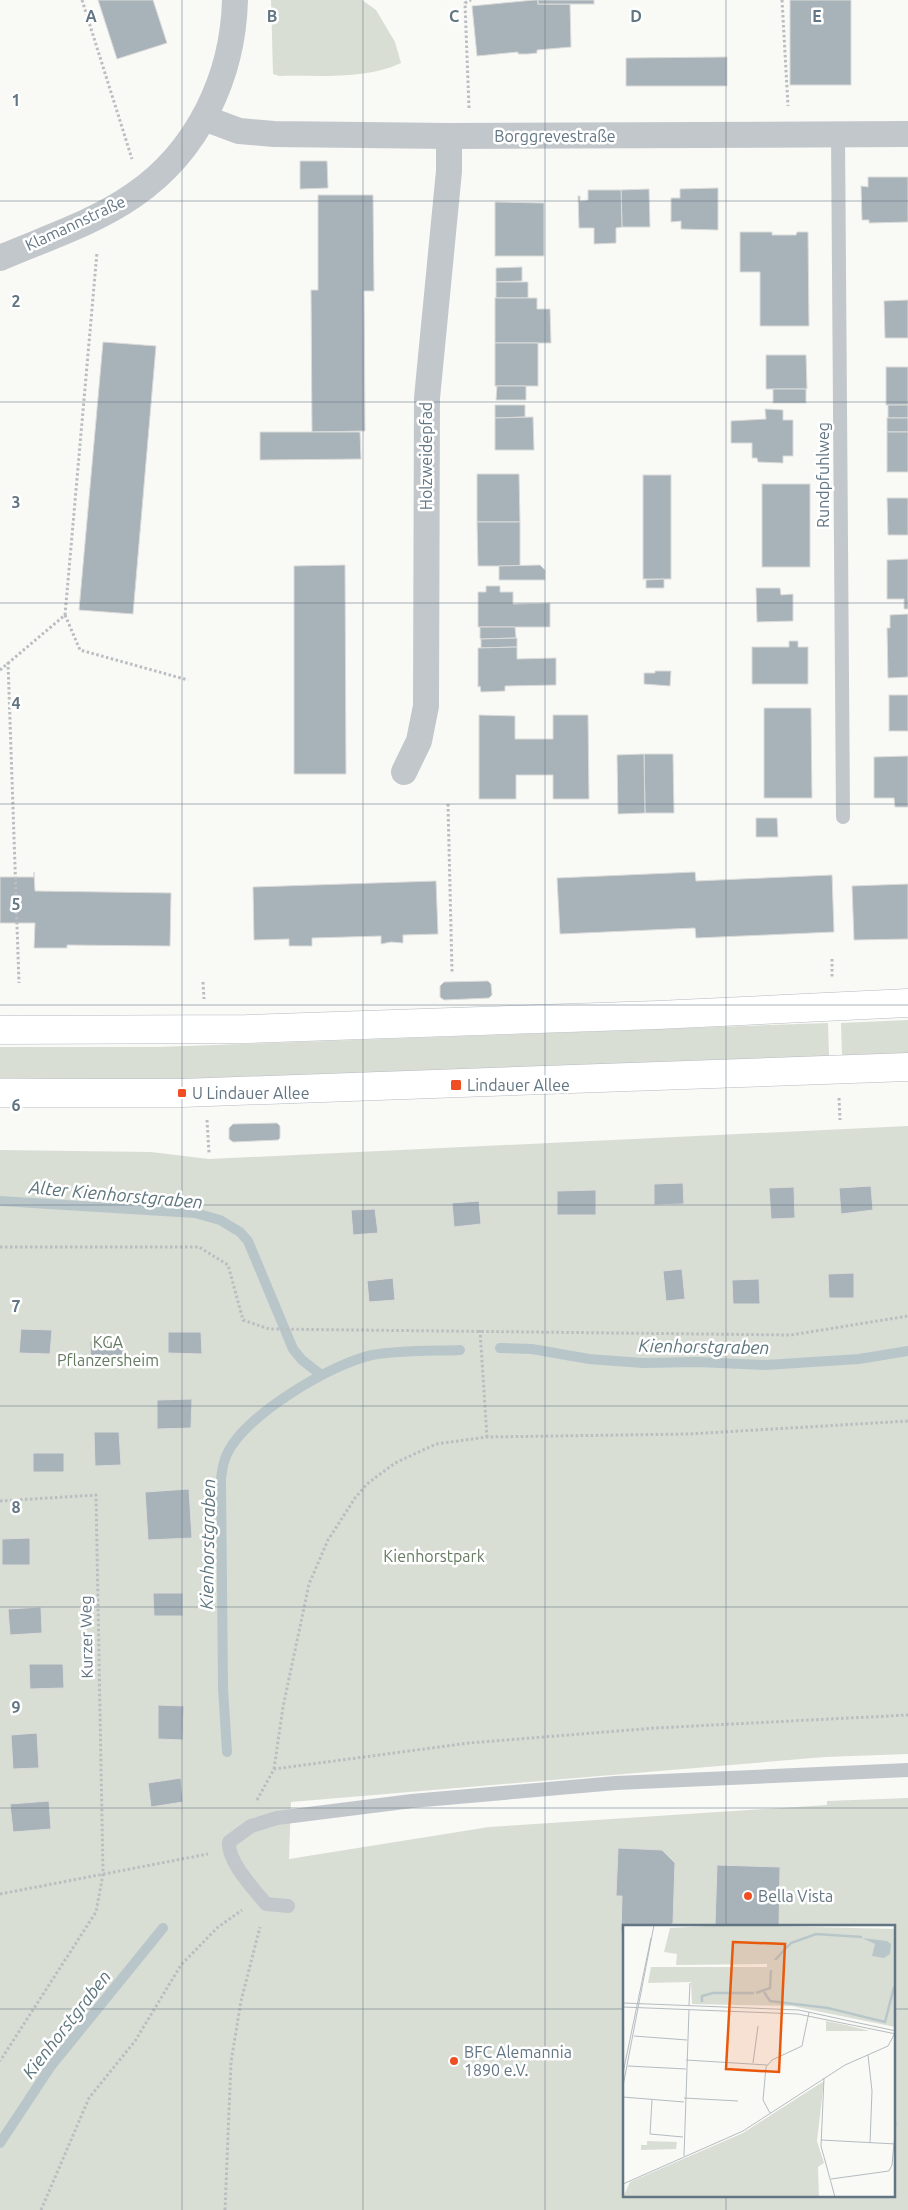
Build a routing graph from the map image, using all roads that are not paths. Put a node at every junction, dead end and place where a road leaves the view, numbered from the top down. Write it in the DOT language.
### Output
graph roads {
  1 [pos="235,0"];
  2 [pos="204,118"];
  3 [pos="838,134"];
  4 [pos="908,134"];
  5 [pos="449,136"];
  6 [pos="0,258"];
  7 [pos="404,772"];
  8 [pos="843,816"];
  9 [pos="908,1003"];
  10 [pos="0,1030"];
  11 [pos="908,1067"];
  12 [pos="0,1093"];
  13 [pos="908,1770"];
  14 [pos="288,1906"];
  1 -- 2 [label="street, Klamannstraße"];
  2 -- 5 [label="street, Borggrevestraße"];
  2 -- 6 [label="street, Klamannstraße"];
  3 -- 4 [label="street, Borggrevestraße"];
  3 -- 5 [label="street, Borggrevestraße"];
  3 -- 8 [label="lane, Rundpfuhlweg"];
  5 -- 7 [label="street, Holzweidepfad"];
  9 -- 10 [label="main road"];
  11 -- 12 [label="main road"];
  13 -- 14 [label="lane"];
}
